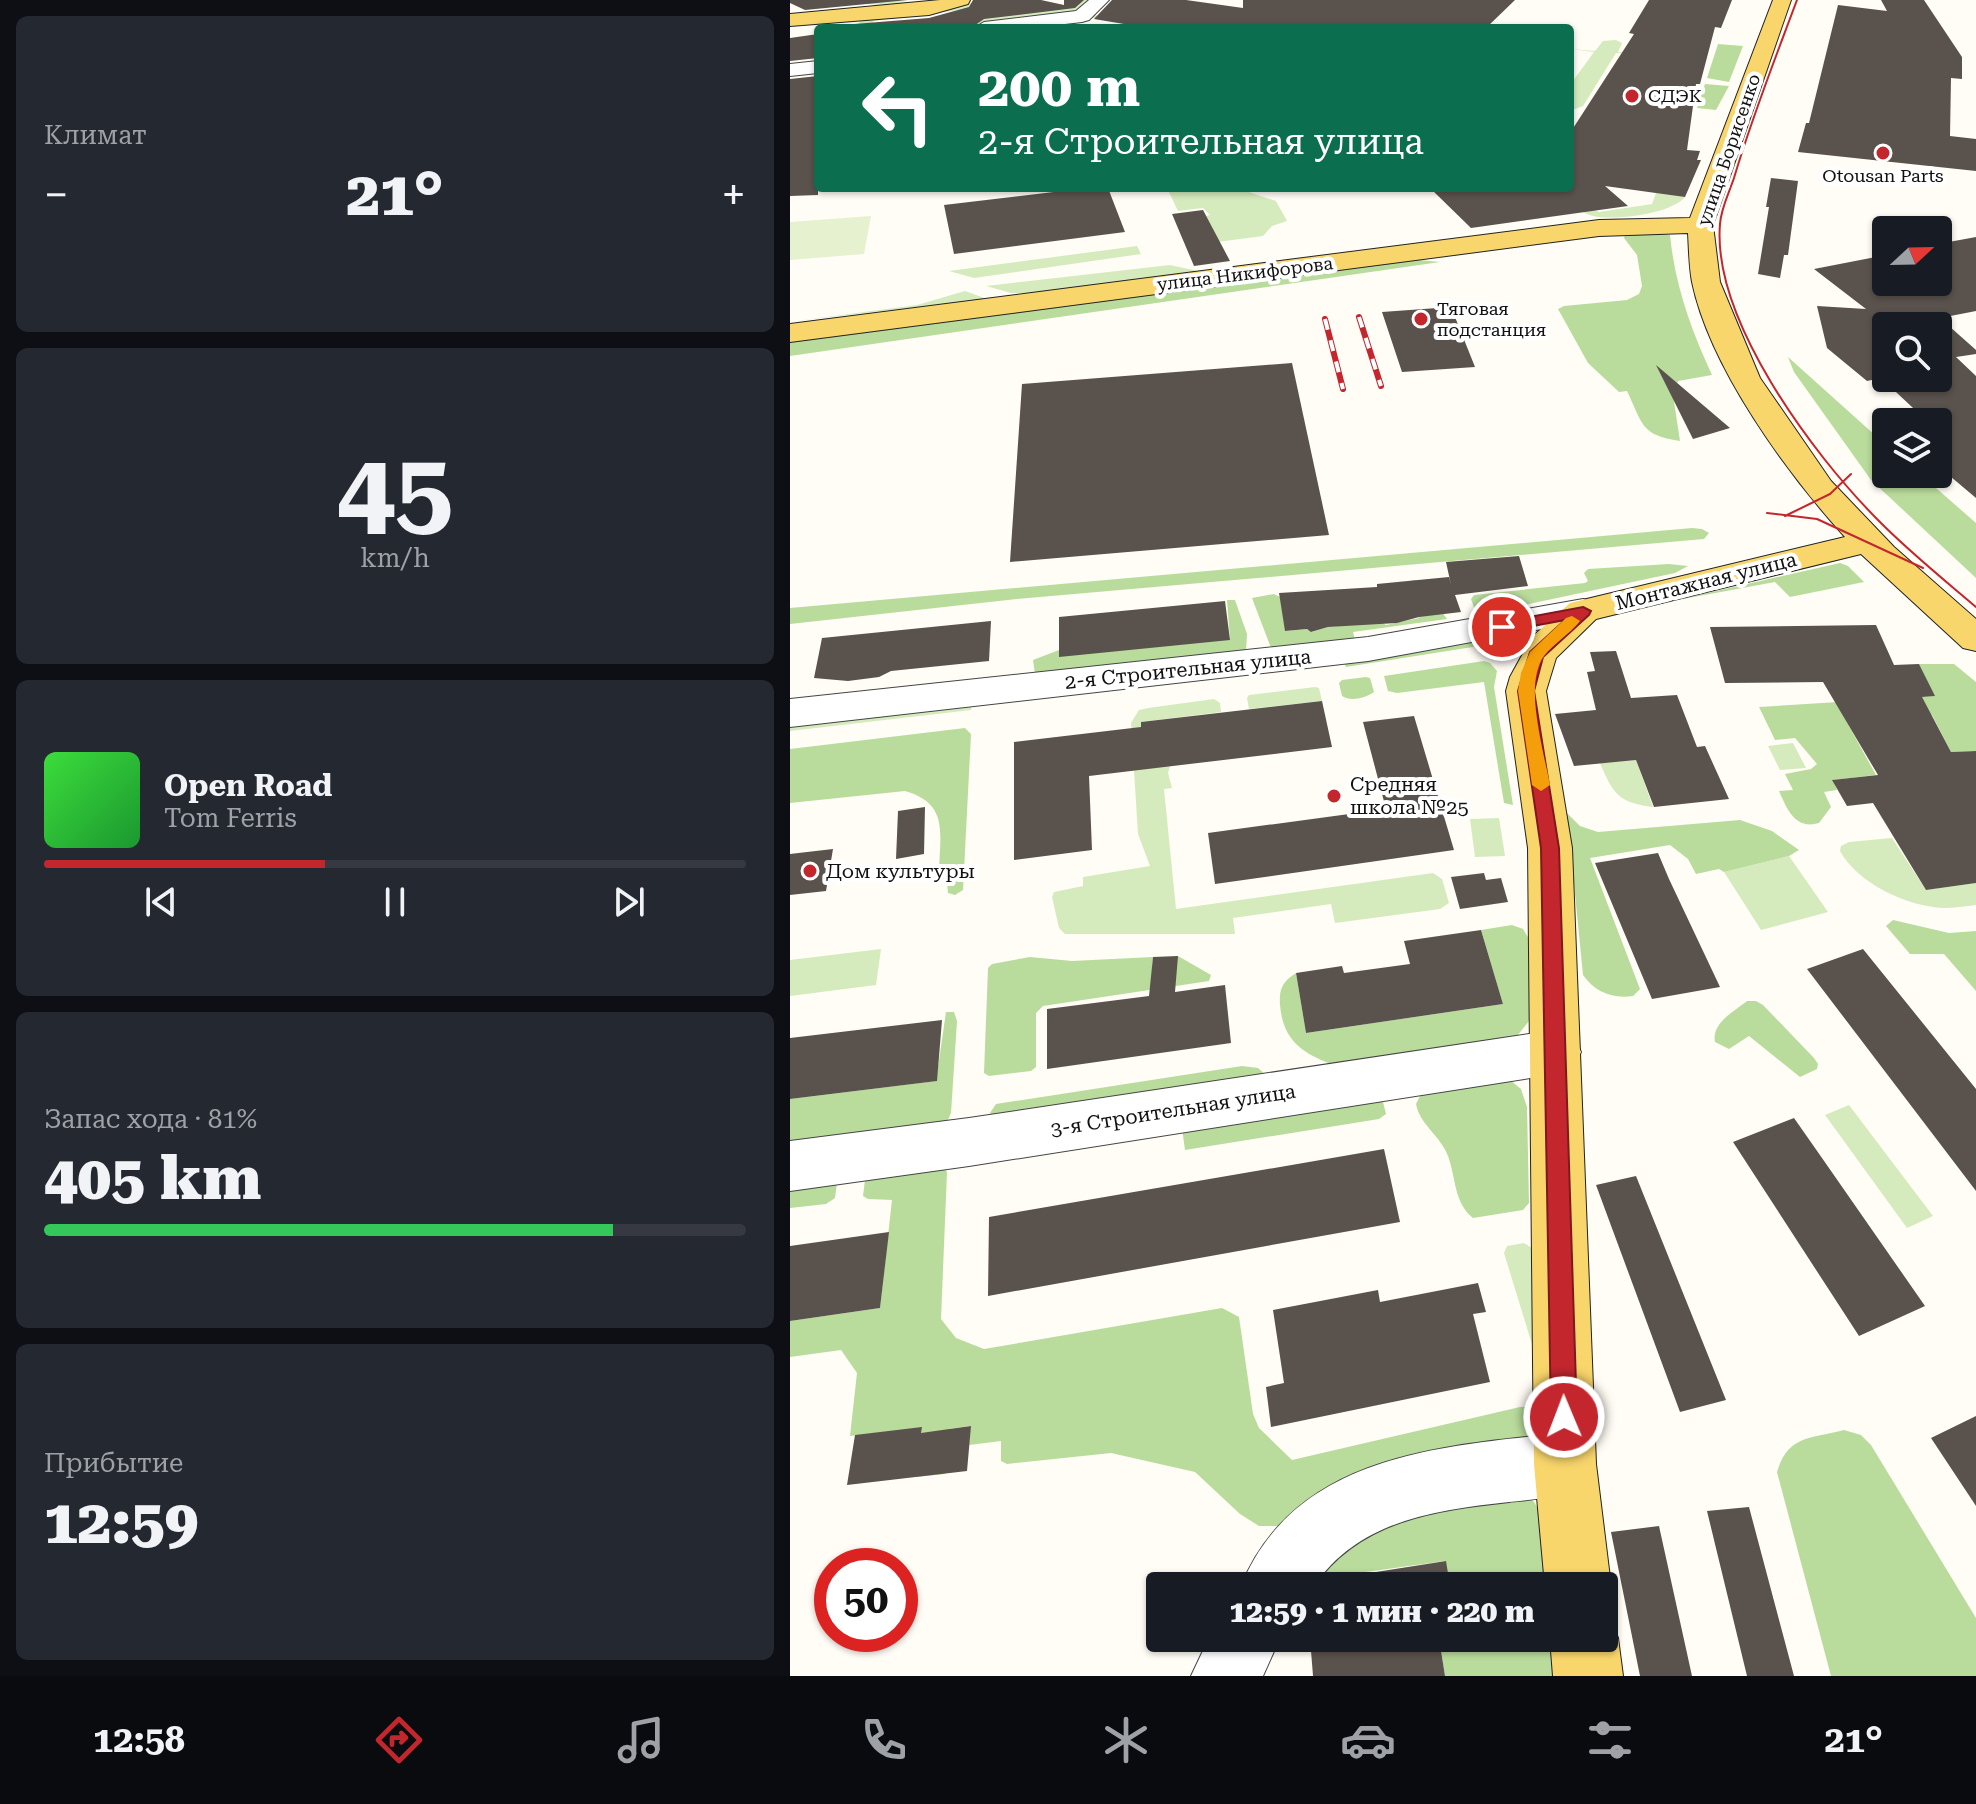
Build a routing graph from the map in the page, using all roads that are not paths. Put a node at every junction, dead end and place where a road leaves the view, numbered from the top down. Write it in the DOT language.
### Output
graph roads {
  1 [pos="961,0"];
  2 [pos="1100,0"];
  3 [pos="1782,0"];
  4 [pos="790,20"];
  5 [pos="1017,24"];
  6 [pos="814,67"];
  7 [pos="790,70"];
  8 [pos="1700,225"];
  9 [pos="790,333"];
  10 [pos="1868,542"];
  11 [pos="1583,611"];
  12 [pos="1976,639"];
  13 [pos="790,713"];
  14 [pos="1556,1052"];
  15 [pos="790,1166"];
  16 [pos="1565,1464"];
  17 [pos="1282,1572"];
  18 [pos="1577,1572"];
  19 [pos="1239,1652"];
  20 [pos="1585,1652"];
  21 [pos="1226,1676"];
  22 [pos="1588,1676"];
  1 -- 4 [label="main road"];
  2 -- 5 [label="street"];
  3 -- 8 [label="main road, улица Борисенко"];
  6 -- 7 [label="street"];
  8 -- 9 [label="main road, улица Никифорова"];
  8 -- 10 [label="main road, улица Борисенко"];
  10 -- 11 [label="main road, Монтажная улица"];
  10 -- 12 [label="main road, улица Борисенко"];
  11 -- 13 [label="street, 2-я Строительная улица"];
  11 -- 14 [label="main road, Монтажная улица"];
  14 -- 15 [label="street, 3-я Строительная улица"];
  14 -- 16 [label="main road, Монтажная улица"];
  16 -- 17 [label="street"];
  16 -- 18 [label="main road, Монтажная улица"];
  19 -- 21 [label="street"];
  20 -- 22 [label="main road"];
}
